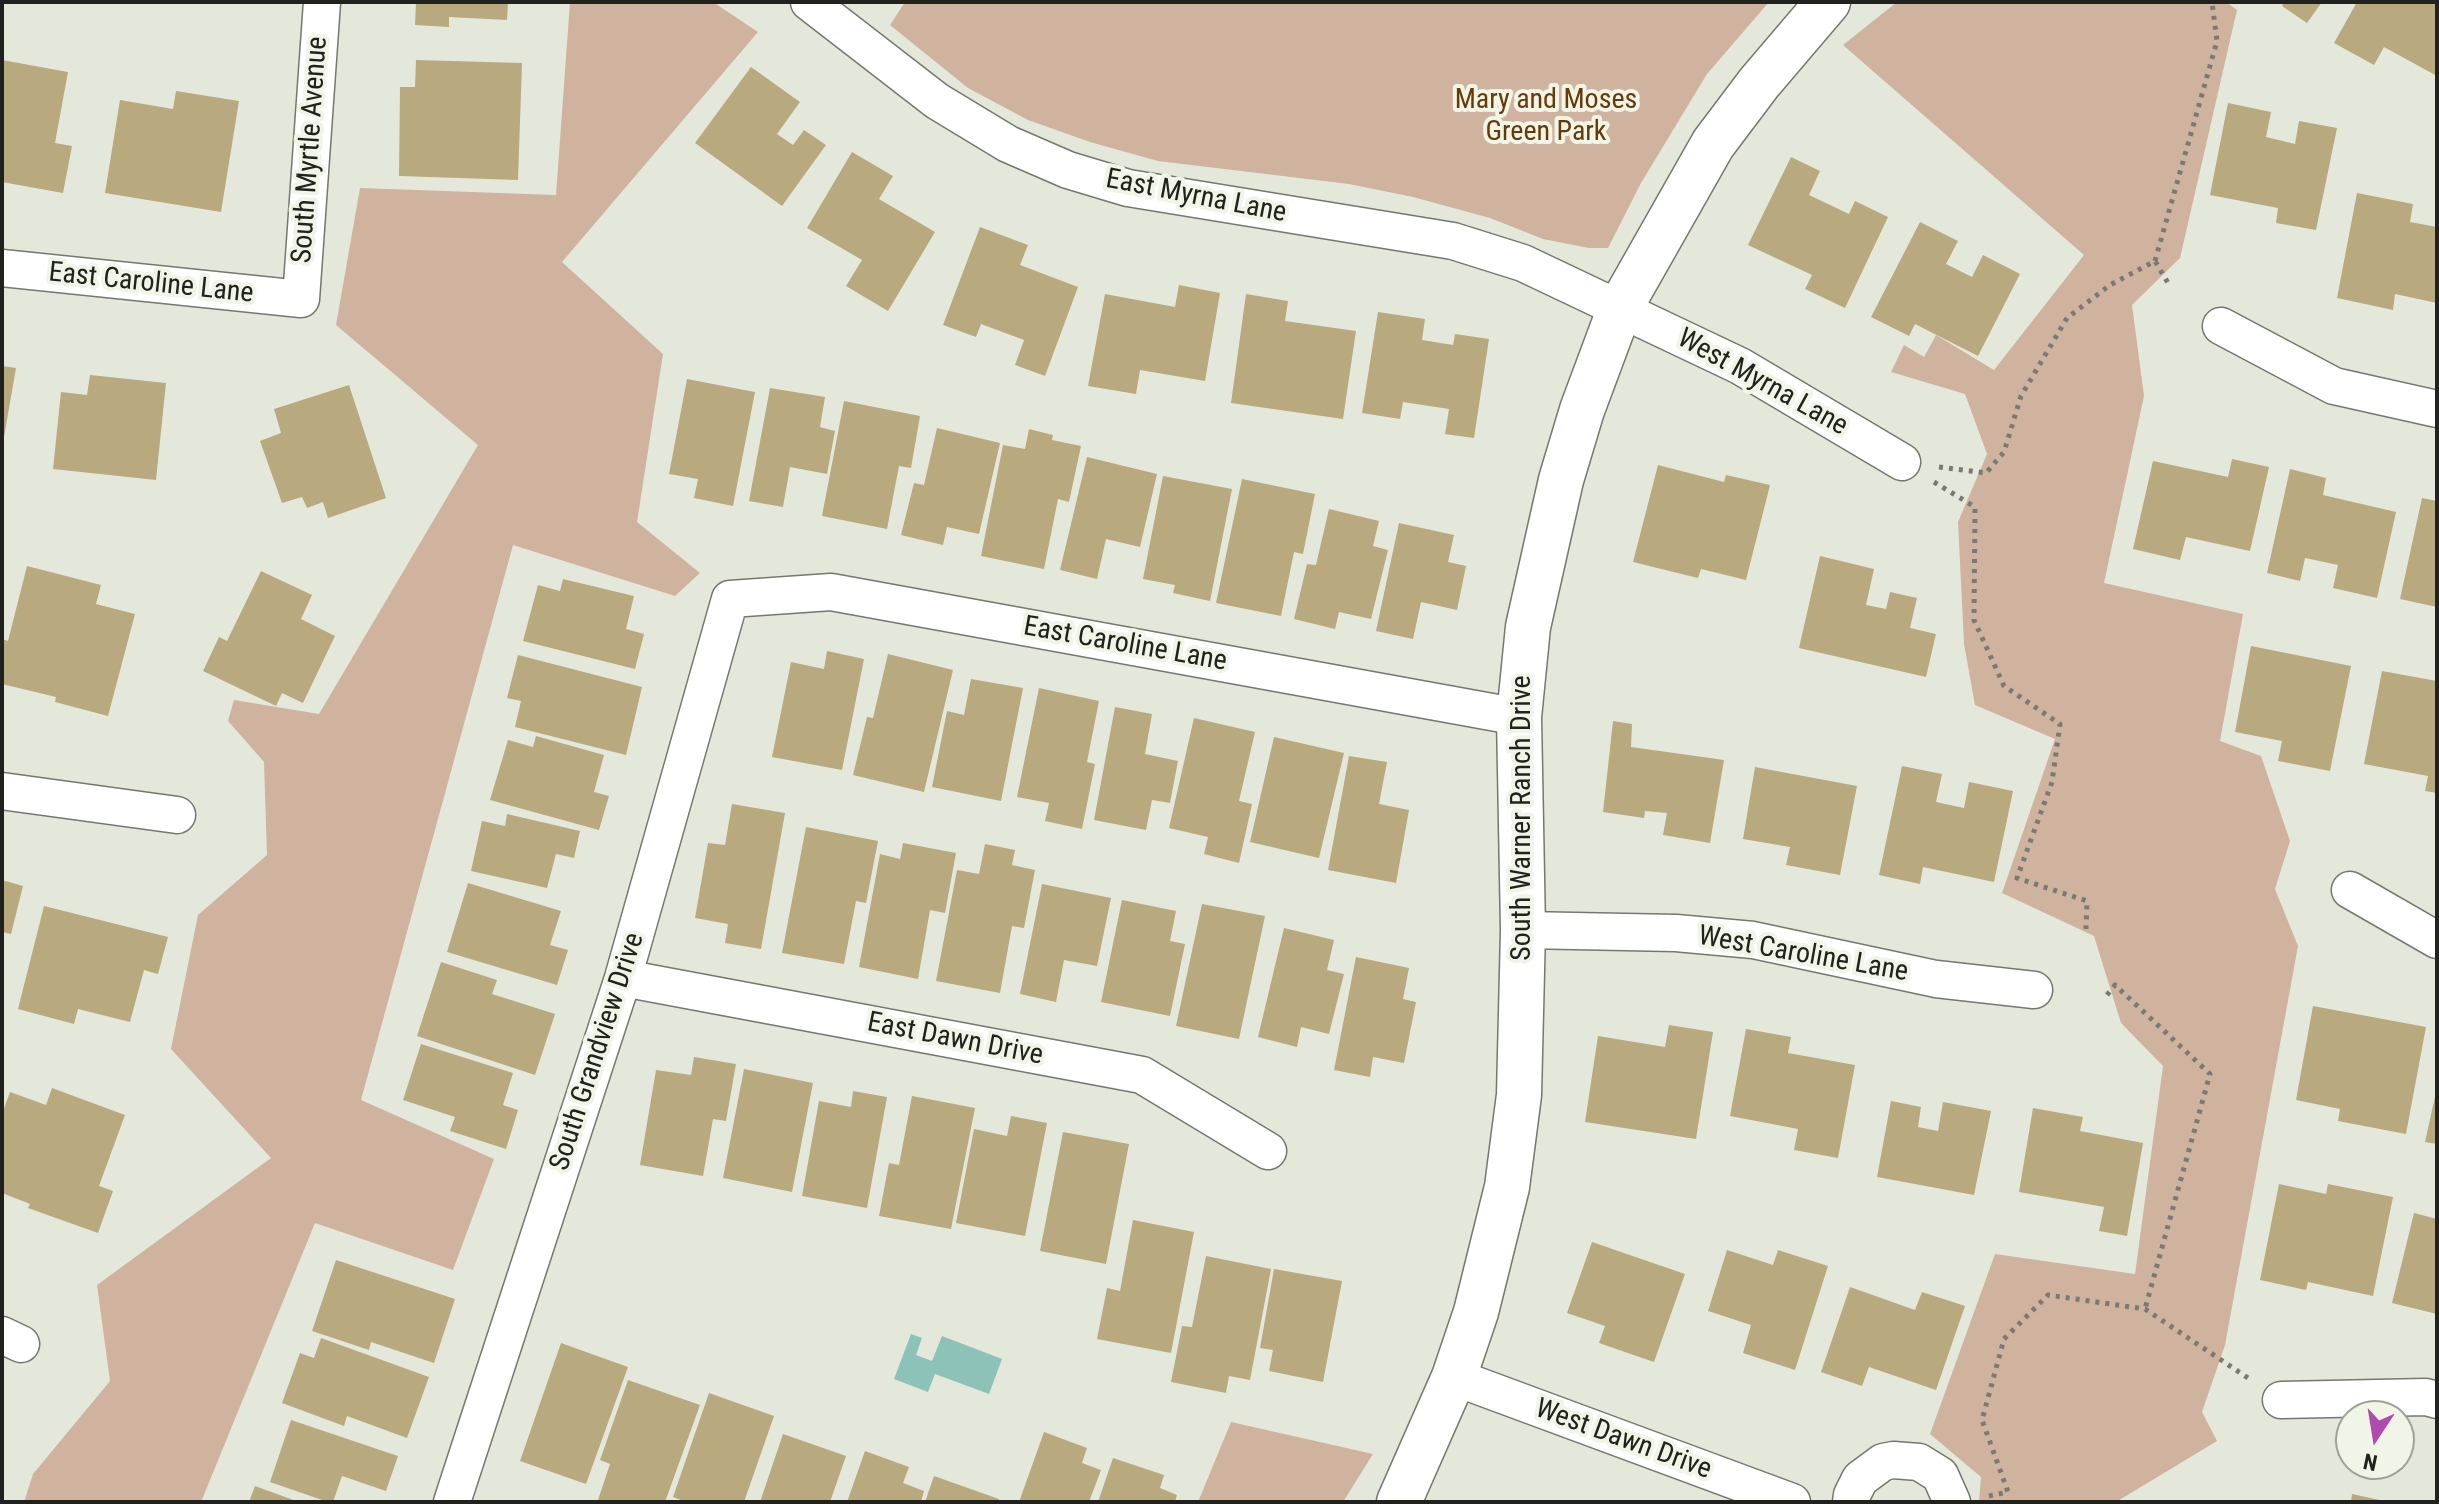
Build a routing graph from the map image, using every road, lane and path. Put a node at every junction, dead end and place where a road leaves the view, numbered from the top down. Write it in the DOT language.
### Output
graph roads {
  1 [pos="322,2"];
  2 [pos="809,2"];
  3 [pos="1828,2"];
  4 [pos="2212,2"];
  5 [pos="2155,261"];
  6 [pos="2,268"];
  7 [pos="2168,283"];
  8 [pos="301,299"];
  9 [pos="1620,308"];
  10 [pos="2221,326"];
  11 [pos="2437,409"];
  12 [pos="1902,462"];
  13 [pos="730,599"];
  14 [pos="1519,717"];
  15 [pos="2,791"];
  16 [pos="177,815"];
  17 [pos="2350,890"];
  18 [pos="2086,929"];
  19 [pos="1523,930"];
  20 [pos="2437,940"];
  21 [pos="623,978"];
  22 [pos="2034,990"];
  23 [pos="2107,995"];
  24 [pos="1268,1151"];
  25 [pos="2145,1309"];
  26 [pos="1454,1377"];
  27 [pos="2281,1400"];
  28 [pos="2437,1400"];
  29 [pos="1965,1500"];
  30 [pos="452,1502"];
  31 [pos="1399,1502"];
  32 [pos="1792,1502"];
  33 [pos="1851,1502"];
  1 -- 8 [label="street, South Myrtle Avenue"];
  2 -- 9 [label="street, East Myrna Lane"];
  3 -- 9 [label="street, South Warner Ranch Drive"];
  4 -- 5 [label="path"];
  5 -- 7 [label="path"];
  5 -- 12 [label="path"];
  6 -- 8 [label="street, East Caroline Lane"];
  9 -- 12 [label="street, West Myrna Lane"];
  9 -- 14 [label="street, South Warner Ranch Drive"];
  10 -- 11 [label="street"];
  12 -- 18 [label="path"];
  13 -- 14 [label="street, East Caroline Lane"];
  13 -- 21 [label="street, South Grandview Drive"];
  14 -- 19 [label="street, South Warner Ranch Drive"];
  15 -- 16 [label="street"];
  17 -- 20 [label="street"];
  19 -- 22 [label="street, West Caroline Lane"];
  19 -- 26 [label="street, South Warner Ranch Drive"];
  21 -- 24 [label="street, East Dawn Drive"];
  21 -- 30 [label="street, South Grandview Drive"];
  23 -- 25 [label="path"];
  25 -- 27 [label="path"];
  25 -- 29 [label="path"];
  26 -- 31 [label="street, South Warner Ranch Drive"];
  26 -- 32 [label="street, West Dawn Drive"];
  27 -- 28 [label="street"];
  29 -- 33 [label="street"];
}
